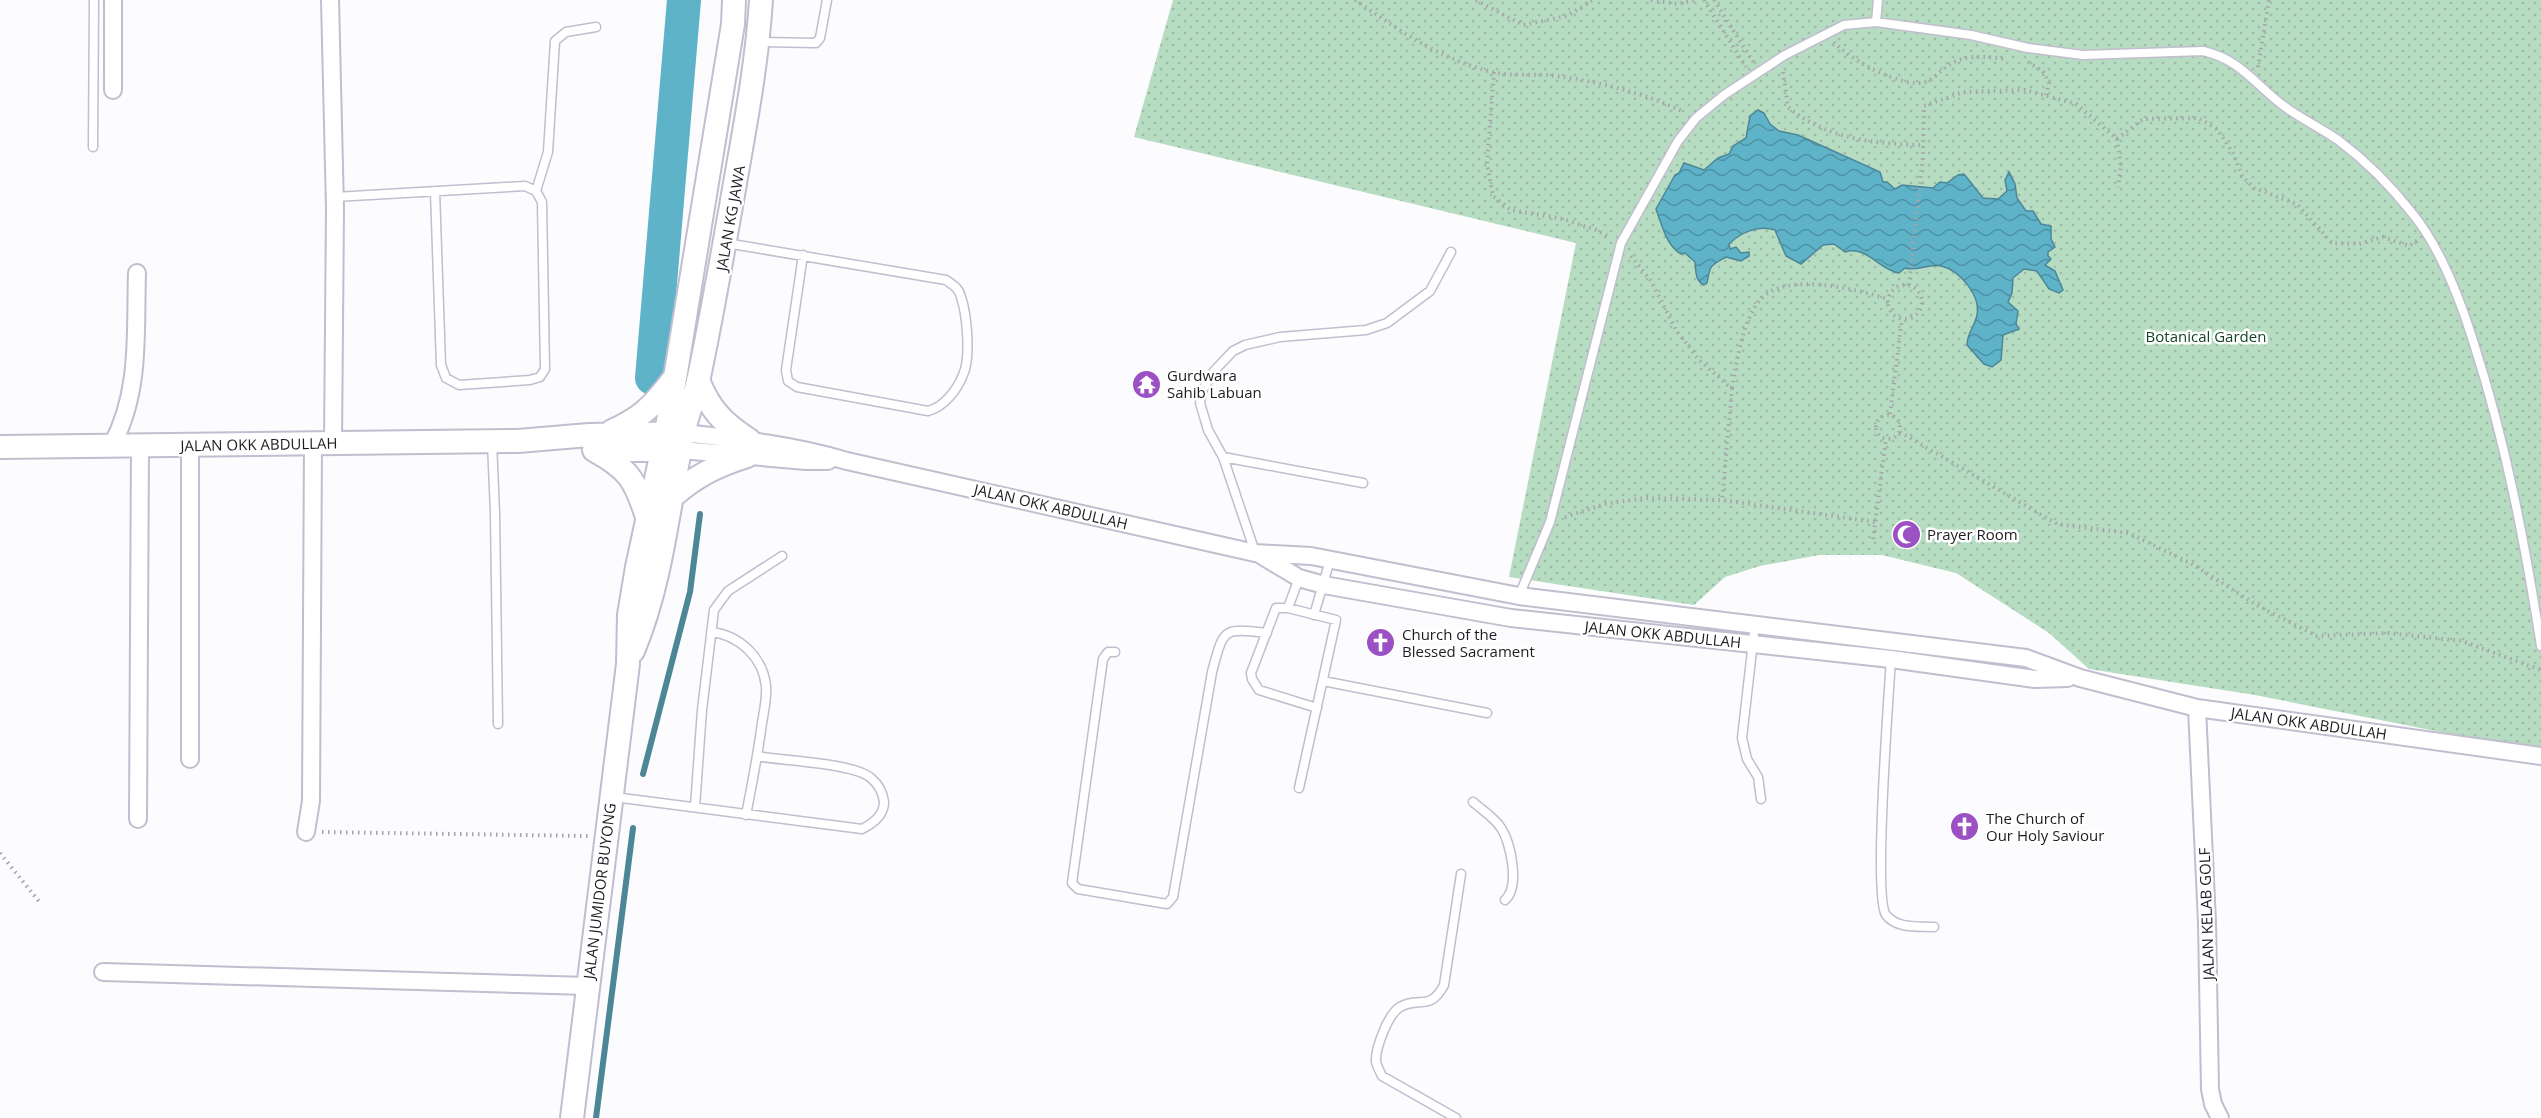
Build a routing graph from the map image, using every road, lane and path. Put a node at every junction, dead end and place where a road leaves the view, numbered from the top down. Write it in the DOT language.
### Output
graph roads {
  1 [pos="94,0"];
  2 [pos="113,0"];
  3 [pos="330,0"];
  4 [pos="734,0"];
  5 [pos="761,0"];
  6 [pos="827,0"];
  7 [pos="1355,0"];
  8 [pos="1476,0"];
  9 [pos="1593,0"];
  10 [pos="1651,0"];
  11 [pos="1695,0"];
  12 [pos="1704,0"];
  13 [pos="1714,0"];
  14 [pos="1878,0"];
  15 [pos="2269,0"];
  16 [pos="1876,22"];
  17 [pos="596,27"];
  18 [pos="1827,34"];
  19 [pos="759,42"];
  20 [pos="1782,57"];
  21 [pos="2014,59"];
  22 [pos="2024,60"];
  23 [pos="1755,73"];
  24 [pos="2256,82"];
  25 [pos="113,90"];
  26 [pos="2046,96"];
  27 [pos="1696,118"];
  28 [pos="2117,139"];
  29 [pos="1923,145"];
  30 [pos="93,147"];
  31 [pos="2118,187"];
  32 [pos="435,191"];
  33 [pos="536,191"];
  34 [pos="335,197"];
  35 [pos="2426,235"];
  36 [pos="726,243"];
  37 [pos="1451,252"];
  38 [pos="803,255"];
  39 [pos="137,273"];
  40 [pos="1909,285"];
  41 [pos="1888,299"];
  42 [pos="1902,319"];
  43 [pos="673,380"];
  44 [pos="698,380"];
  45 [pos="1732,389"];
  46 [pos="1890,414"];
  47 [pos="1900,432"];
  48 [pos="1886,439"];
  49 [pos="492,441"];
  50 [pos="600,442"];
  51 [pos="673,442"];
  52 [pos="323,443"];
  53 [pos="190,444"];
  54 [pos="112,445"];
  55 [pos="140,445"];
  56 [pos="0,447"];
  57 [pos="748,448"];
  58 [pos="1223,457"];
  59 [pos="1363,483"];
  60 [pos="672,497"];
  61 [pos="647,518"];
  62 [pos="1550,522"];
  63 [pos="1875,522"];
  64 [pos="1873,538"];
  65 [pos="1255,553"];
  66 [pos="782,556"];
  67 [pos="1330,560"];
  68 [pos="1299,578"];
  69 [pos="1324,585"];
  70 [pos="1519,596"];
  71 [pos="1288,608"];
  72 [pos="1314,615"];
  73 [pos="1755,624"];
  74 [pos="711,632"];
  75 [pos="1267,633"];
  76 [pos="1893,640"];
  77 [pos="1752,643"];
  78 [pos="2541,646"];
  79 [pos="1115,652"];
  80 [pos="1891,659"];
  81 [pos="628,664"];
  82 [pos="2541,670"];
  83 [pos="2080,678"];
  84 [pos="1323,681"];
  85 [pos="1317,708"];
  86 [pos="2197,708"];
  87 [pos="1488,713"];
  88 [pos="498,724"];
  89 [pos="757,756"];
  90 [pos="2541,756"];
  91 [pos="190,759"];
  92 [pos="1299,788"];
  93 [pos="610,796"];
  94 [pos="1761,799"];
  95 [pos="1473,802"];
  96 [pos="695,807"];
  97 [pos="746,815"];
  98 [pos="138,819"];
  99 [pos="306,832"];
  100 [pos="606,837"];
  101 [pos="0,853"];
  102 [pos="1461,874"];
  103 [pos="1505,900"];
  104 [pos="41,904"];
  105 [pos="1934,927"];
  106 [pos="103,972"];
  107 [pos="588,986"];
  108 [pos="572,1118"];
  109 [pos="1456,1118"];
  110 [pos="2220,1118"];
  1 -- 30 [label="lane"];
  2 -- 25 [label="street"];
  3 -- 34 [label="street"];
  4 -- 43 [label="main road, JALAN KG JAWA"];
  5 -- 19 [label="main road, JALAN KG JAWA"];
  6 -- 19 [label="lane"];
  7 -- 27 [label="path"];
  8 -- 9 [label="path"];
  10 -- 11 [label="path"];
  12 -- 23 [label="path"];
  13 -- 23 [label="path"];
  14 -- 16 [label="lane"];
  15 -- 24 [label="path"];
  16 -- 18 [label="lane"];
  16 -- 24 [label="lane"];
  17 -- 33 [label="lane"];
  18 -- 20 [label="lane"];
  18 -- 21 [label="path"];
  19 -- 36 [label="main road, JALAN KG JAWA"];
  20 -- 23 [label="lane"];
  20 -- 29 [label="path"];
  22 -- 26 [label="path"];
  23 -- 27 [label="lane"];
  24 -- 35 [label="lane"];
  26 -- 28 [label="path"];
  26 -- 29 [label="path"];
  27 -- 62 [label="lane"];
  28 -- 31 [label="path"];
  28 -- 35 [label="path"];
  29 -- 40 [label="path"];
  32 -- 33 [label="lane"];
  32 -- 33 [label="lane"];
  32 -- 34 [label="lane"];
  34 -- 52 [label="street"];
  35 -- 78 [label="lane"];
  36 -- 38 [label="lane"];
  36 -- 44 [label="main road, JALAN KG JAWA"];
  37 -- 58 [label="lane"];
  38 -- 38 [label="lane"];
  39 -- 54 [label="street"];
  40 -- 41 [label="path"];
  40 -- 42 [label="path"];
  41 -- 42 [label="path"];
  41 -- 45 [label="path"];
  42 -- 46 [label="path"];
  43 -- 50 [label="main road"];
  43 -- 51 [label="main road, JALAN KG JAWA"];
  44 -- 51 [label="main road, JALAN KG JAWA"];
  44 -- 57 [label="main road"];
  46 -- 47 [label="path"];
  46 -- 48 [label="path"];
  47 -- 48 [label="path"];
  47 -- 82 [label="path"];
  48 -- 63 [label="path"];
  49 -- 50 [label="main road, JALAN OKK ABDULLAH"];
  49 -- 52 [label="main road, JALAN OKK ABDULLAH"];
  49 -- 88 [label="lane"];
  50 -- 51 [label="main road, JALAN OKK ABDULLAH"];
  50 -- 61 [label="main road"];
  51 -- 57 [label="street, JALAN OKK ABDULLAH"];
  51 -- 60 [label="main road, JALAN JUMIDOR BUYONG"];
  51 -- 61 [label="main road, JALAN JUMIDOR BUYONG"];
  52 -- 53 [label="main road, JALAN OKK ABDULLAH"];
  52 -- 99 [label="street"];
  53 -- 55 [label="main road, JALAN OKK ABDULLAH"];
  53 -- 91 [label="street"];
  54 -- 55 [label="main road, JALAN OKK ABDULLAH"];
  54 -- 56 [label="main road, JALAN OKK ABDULLAH"];
  55 -- 98 [label="street"];
  57 -- 60 [label="main road"];
  57 -- 65 [label="street, JALAN OKK ABDULLAH"];
  58 -- 59 [label="lane"];
  58 -- 65 [label="lane"];
  60 -- 81 [label="main road, JALAN JUMIDOR BUYONG"];
  61 -- 81 [label="main road, JALAN JUMIDOR BUYONG"];
  62 -- 63 [label="path"];
  62 -- 70 [label="lane"];
  63 -- 64 [label="path"];
  65 -- 67 [label="street, JALAN OKK ABDULLAH"];
  65 -- 68 [label="street, JALAN OKK ABDULLAH"];
  66 -- 74 [label="lane"];
  67 -- 69 [label="lane"];
  67 -- 70 [label="street, JALAN OKK ABDULLAH"];
  68 -- 69 [label="street, JALAN OKK ABDULLAH"];
  68 -- 71 [label="lane"];
  69 -- 72 [label="lane"];
  69 -- 77 [label="street, JALAN OKK ABDULLAH"];
  70 -- 73 [label="street, JALAN OKK ABDULLAH"];
  71 -- 72 [label="lane"];
  71 -- 75 [label="lane"];
  72 -- 84 [label="lane"];
  73 -- 76 [label="street, JALAN OKK ABDULLAH"];
  73 -- 77 [label="lane"];
  74 -- 89 [label="lane"];
  74 -- 96 [label="lane"];
  75 -- 79 [label="lane"];
  75 -- 85 [label="lane"];
  76 -- 80 [label="lane"];
  76 -- 83 [label="street, JALAN OKK ABDULLAH"];
  77 -- 80 [label="street, JALAN OKK ABDULLAH"];
  77 -- 94 [label="lane"];
  80 -- 83 [label="street, JALAN OKK ABDULLAH"];
  80 -- 105 [label="lane"];
  81 -- 93 [label="main road, JALAN JUMIDOR BUYONG"];
  83 -- 86 [label="street, JALAN OKK ABDULLAH"];
  84 -- 85 [label="lane"];
  84 -- 87 [label="lane"];
  85 -- 92 [label="lane"];
  86 -- 90 [label="street, JALAN OKK ABDULLAH"];
  86 -- 110 [label="street, JALAN KELAB GOLF"];
  89 -- 97 [label="lane"];
  89 -- 97 [label="lane"];
  93 -- 96 [label="lane"];
  93 -- 100 [label="main road, JALAN JUMIDOR BUYONG"];
  95 -- 103 [label="lane"];
  96 -- 97 [label="lane"];
  99 -- 100 [label="path"];
  100 -- 107 [label="main road, JALAN JUMIDOR BUYONG"];
  101 -- 104 [label="path"];
  102 -- 109 [label="lane"];
  106 -- 107 [label="street"];
  107 -- 108 [label="main road, JALAN JUMIDOR BUYONG"];
}
